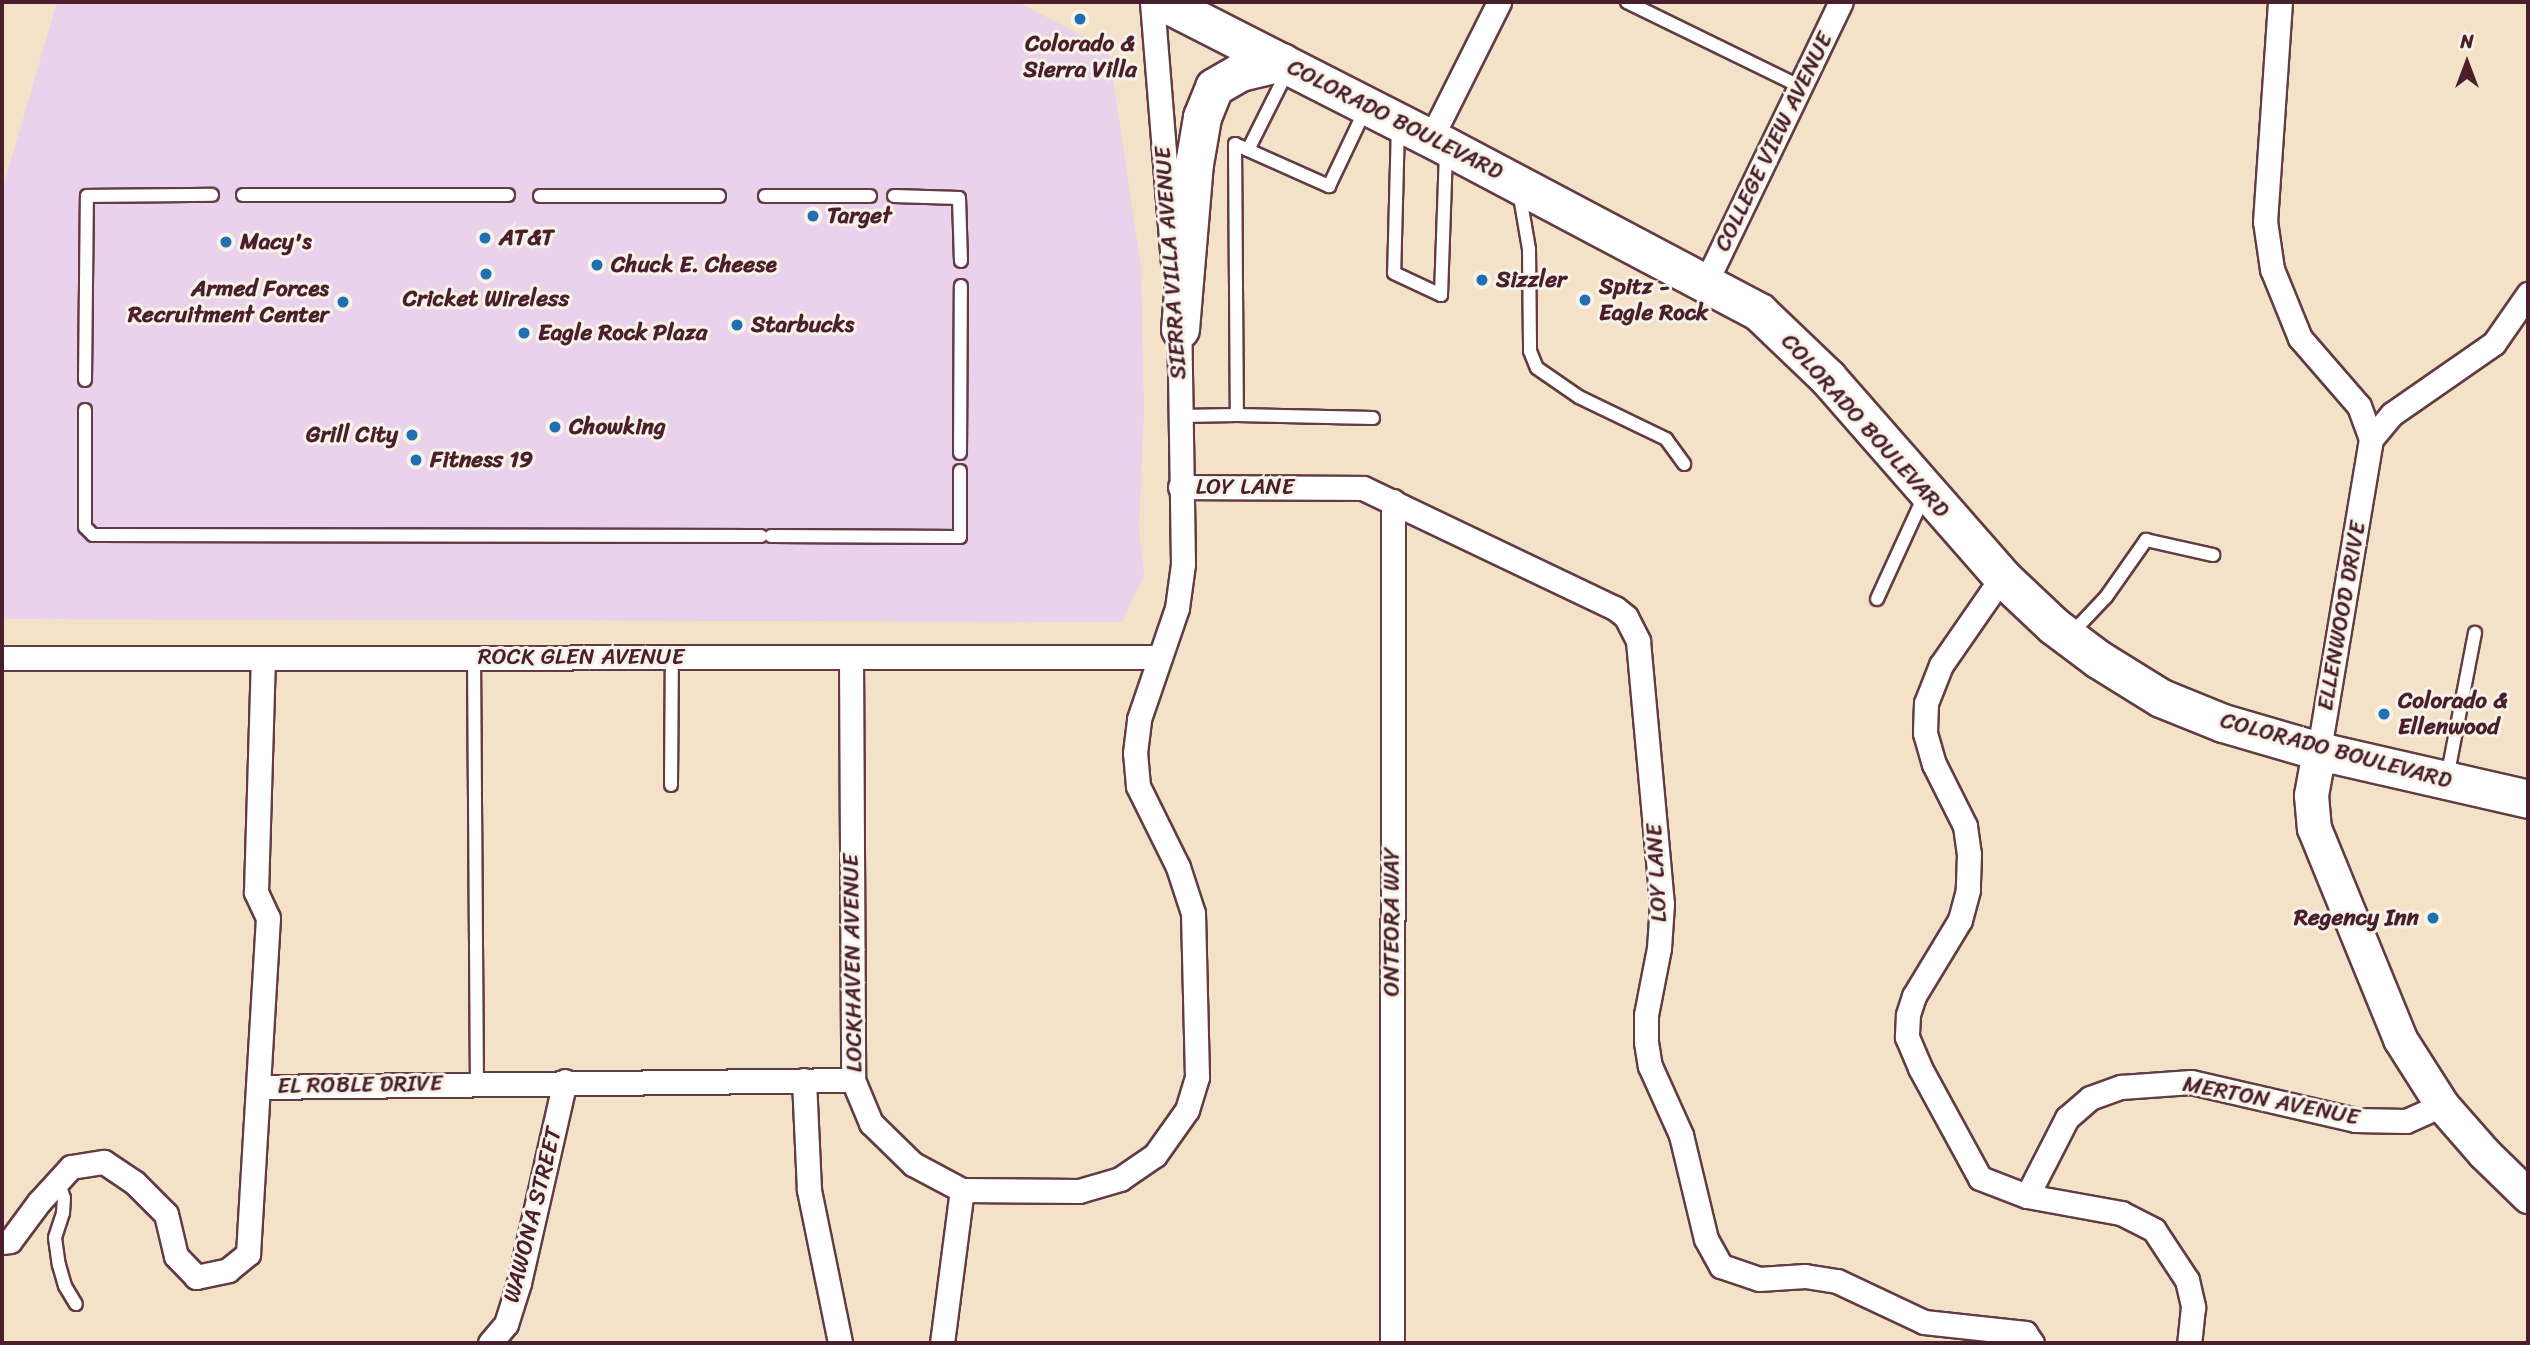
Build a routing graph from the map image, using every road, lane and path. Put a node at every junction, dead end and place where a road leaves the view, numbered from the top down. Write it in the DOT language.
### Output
graph roads {
  1 [pos="1152,2"];
  2 [pos="1163,2"];
  3 [pos="1499,2"];
  4 [pos="1627,2"];
  5 [pos="1842,2"];
  6 [pos="2280,2"];
  7 [pos="1286,64"];
  8 [pos="1801,87"];
  9 [pos="1383,113"];
  10 [pos="1438,142"];
  11 [pos="1248,150"];
  12 [pos="1518,184"];
  13 [pos="968,187"];
  14 [pos="212,195"];
  15 [pos="243,195"];
  16 [pos="508,195"];
  17 [pos="540,195"];
  18 [pos="765,195"];
  19 [pos="719,196"];
  20 [pos="870,196"];
  21 [pos="894,196"];
  22 [pos="959,198"];
  23 [pos="961,261"];
  24 [pos="1706,282"];
  25 [pos="961,286"];
  26 [pos="2528,294"];
  27 [pos="1180,329"];
  28 [pos="85,380"];
  29 [pos="85,410"];
  30 [pos="1237,415"];
  31 [pos="1180,416"];
  32 [pos="1373,418"];
  33 [pos="2371,439"];
  34 [pos="960,453"];
  35 [pos="1684,464"];
  36 [pos="960,471"];
  37 [pos="1180,487"];
  38 [pos="1926,491"];
  39 [pos="1393,501"];
  40 [pos="2213,555"];
  41 [pos="2002,577"];
  42 [pos="1877,599"];
  43 [pos="2475,633"];
  44 [pos="2068,637"];
  45 [pos="474,657"];
  46 [pos="672,657"];
  47 [pos="850,657"];
  48 [pos="1160,657"];
  49 [pos="2,658"];
  50 [pos="263,658"];
  51 [pos="2319,751"];
  52 [pos="2446,782"];
  53 [pos="671,785"];
  54 [pos="2528,799"];
  55 [pos="804,1080"];
  56 [pos="853,1080"];
  57 [pos="565,1081"];
  58 [pos="477,1083"];
  59 [pos="258,1087"];
  60 [pos="2442,1105"];
  61 [pos="58,1181"];
  62 [pos="962,1190"];
  63 [pos="2027,1196"];
  64 [pos="2528,1196"];
  65 [pos="2,1242"];
  66 [pos="76,1304"];
  67 [pos="490,1343"];
  68 [pos="840,1343"];
  69 [pos="942,1343"];
  70 [pos="1392,1343"];
  71 [pos="2032,1343"];
  72 [pos="2189,1343"];
  1 -- 27 [label="street, SIERRA VILLA AVENUE"];
  2 -- 7 [label="main road, COLORADO BOULEVARD"];
  3 -- 10 [label="street"];
  4 -- 8 [label="lane"];
  5 -- 8 [label="street, COLLEGE VIEW AVENUE"];
  6 -- 33 [label="street, ELLENWOOD DRIVE"];
  7 -- 9 [label="main road, COLORADO BOULEVARD"];
  7 -- 11 [label="lane"];
  7 -- 27 [label="main road"];
  8 -- 24 [label="street, COLLEGE VIEW AVENUE"];
  9 -- 10 [label="main road, COLORADO BOULEVARD"];
  9 -- 10 [label="lane"];
  9 -- 11 [label="lane"];
  10 -- 12 [label="main road, COLORADO BOULEVARD"];
  11 -- 30 [label="lane"];
  12 -- 24 [label="main road, COLORADO BOULEVARD"];
  12 -- 35 [label="lane"];
  13 -- 22 [label="lane"];
  14 -- 28 [label="lane"];
  15 -- 16 [label="lane"];
  17 -- 19 [label="lane"];
  18 -- 20 [label="lane"];
  21 -- 22 [label="lane"];
  22 -- 23 [label="lane"];
  24 -- 38 [label="main road, COLORADO BOULEVARD"];
  25 -- 34 [label="lane"];
  26 -- 33 [label="street"];
  27 -- 31 [label="street, SIERRA VILLA AVENUE"];
  29 -- 36 [label="lane"];
  30 -- 31 [label="lane"];
  30 -- 32 [label="lane"];
  31 -- 37 [label="street, SIERRA VILLA AVENUE"];
  33 -- 51 [label="street, ELLENWOOD DRIVE"];
  37 -- 39 [label="street, LOY LANE"];
  37 -- 48 [label="street, SIERRA VILLA AVENUE"];
  38 -- 41 [label="main road, COLORADO BOULEVARD"];
  38 -- 42 [label="lane"];
  39 -- 70 [label="street, ONTEORA WAY"];
  39 -- 71 [label="street, LOY LANE"];
  40 -- 44 [label="lane"];
  41 -- 44 [label="main road, COLORADO BOULEVARD"];
  41 -- 63 [label="street"];
  43 -- 52 [label="lane"];
  44 -- 51 [label="main road, COLORADO BOULEVARD"];
  45 -- 46 [label="street, ROCK GLEN AVENUE"];
  45 -- 50 [label="street, ROCK GLEN AVENUE"];
  45 -- 58 [label="lane"];
  46 -- 47 [label="street, ROCK GLEN AVENUE"];
  46 -- 53 [label="lane"];
  47 -- 48 [label="street, ROCK GLEN AVENUE"];
  47 -- 56 [label="street, LOCKHAVEN AVENUE"];
  48 -- 62 [label="street, SIERRA VILLA AVENUE"];
  49 -- 50 [label="street, ROCK GLEN AVENUE"];
  50 -- 59 [label="street"];
  51 -- 52 [label="main road, COLORADO BOULEVARD"];
  51 -- 60 [label="street, ELLENWOOD DRIVE"];
  52 -- 54 [label="main road, COLORADO BOULEVARD"];
  55 -- 56 [label="street, EL ROBLE DRIVE"];
  55 -- 57 [label="street, EL ROBLE DRIVE"];
  55 -- 68 [label="street"];
  56 -- 62 [label="street, LOCKHAVEN AVENUE"];
  57 -- 58 [label="street, EL ROBLE DRIVE"];
  57 -- 67 [label="street, WAWONA STREET"];
  58 -- 59 [label="street, EL ROBLE DRIVE"];
  59 -- 61 [label="street, EL ROBLE DRIVE"];
  60 -- 63 [label="street, MERTON AVENUE"];
  60 -- 64 [label="street, ELLENWOOD DRIVE"];
  61 -- 65 [label="street, EL ROBLE DRIVE"];
  61 -- 66 [label="lane"];
  62 -- 69 [label="street"];
  63 -- 72 [label="street"];
}
